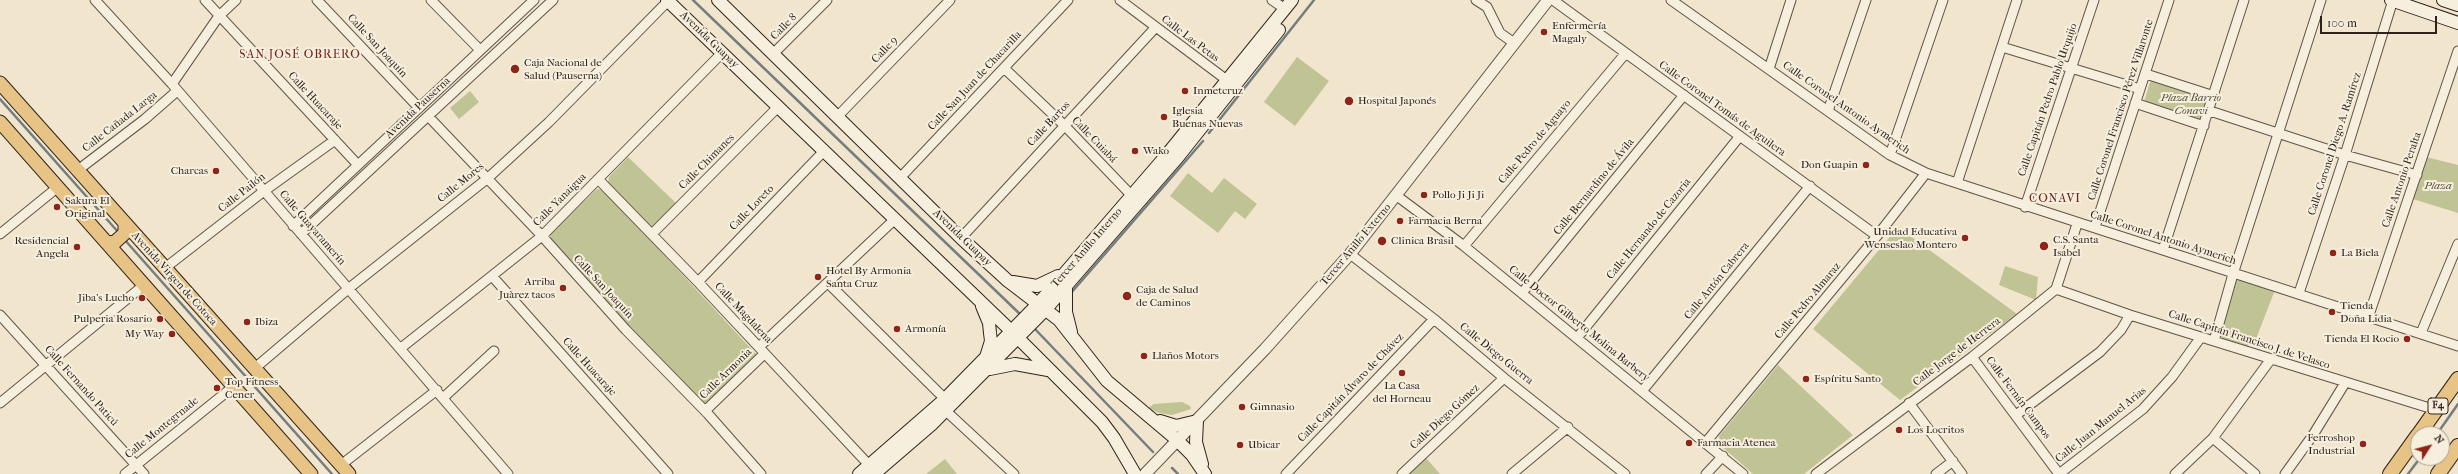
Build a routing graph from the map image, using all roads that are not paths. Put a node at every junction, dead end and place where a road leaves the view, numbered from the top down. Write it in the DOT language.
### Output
graph roads {
  1 [pos="95,0"];
  2 [pos="205,0"];
  3 [pos="236,0"];
  4 [pos="317,0"];
  5 [pos="431,0"];
  6 [pos="534,0"];
  7 [pos="553,0"];
  8 [pos="668,0"];
  9 [pos="718,0"];
  10 [pos="827,0"];
  11 [pos="950,0"];
  12 [pos="1068,0"];
  13 [pos="1120,0"];
  14 [pos="1272,0"];
  15 [pos="1476,0"];
  16 [pos="1548,0"];
  17 [pos="1553,0"];
  18 [pos="1671,0"];
  19 [pos="1791,0"];
  20 [pos="1866,0"];
  21 [pos="1943,0"];
  22 [pos="2017,0"];
  23 [pos="2094,0"];
  24 [pos="2169,0"];
  25 [pos="2244,0"];
  26 [pos="2321,0"];
  27 [pos="2392,0"];
  28 [pos="1293,2"];
  29 [pos="1682,3"];
  30 [pos="219,16"];
  31 [pos="510,22"];
  32 [pos="2458,23"];
  33 [pos="1155,28"];
  34 [pos="519,31"];
  35 [pos="1514,43"];
  36 [pos="2002,47"];
  37 [pos="480,50"];
  38 [pos="2458,51"];
  39 [pos="722,53"];
  40 [pos="774,53"];
  41 [pos="1625,54"];
  42 [pos="1004,68"];
  43 [pos="2072,68"];
  44 [pos="1769,69"];
  45 [pos="2146,74"];
  46 [pos="1228,82"];
  47 [pos="0,83"];
  48 [pos="175,88"];
  49 [pos="2140,89"];
  50 [pos="1684,96"];
  51 [pos="2214,96"];
  52 [pos="2135,103"];
  53 [pos="778,107"];
  54 [pos="418,108"];
  55 [pos="1828,111"];
  56 [pos="2210,111"];
  57 [pos="428,116"];
  58 [pos="838,116"];
  59 [pos="0,122"];
  60 [pos="1064,125"];
  61 [pos="400,126"];
  62 [pos="2204,126"];
  63 [pos="2280,133"];
  64 [pos="1184,134"];
  65 [pos="408,135"];
  66 [pos="1740,136"];
  67 [pos="335,140"];
  68 [pos="824,151"];
  69 [pos="1890,155"];
  70 [pos="2345,155"];
  71 [pos="1178,157"];
  72 [pos="358,165"];
  73 [pos="78,170"];
  74 [pos="1926,173"];
  75 [pos="2417,176"];
  76 [pos="488,178"];
  77 [pos="900,178"];
  78 [pos="598,180"];
  79 [pos="1157,182"];
  80 [pos="1957,184"];
  81 [pos="1810,186"];
  82 [pos="58,187"];
  83 [pos="264,191"];
  84 [pos="1132,196"];
  85 [pos="1397,196"];
  86 [pos="2025,207"];
  87 [pos="894,220"];
  88 [pos="2077,224"];
  89 [pos="293,226"];
  90 [pos="2095,227"];
  91 [pos="0,234"];
  92 [pos="130,234"];
  93 [pos="301,234"];
  94 [pos="652,234"];
  95 [pos="542,236"];
  96 [pos="1877,236"];
  97 [pos="961,238"];
  98 [pos="2458,244"];
  99 [pos="1464,246"];
  100 [pos="114,248"];
  101 [pos="2163,250"];
  102 [pos="1350,254"];
  103 [pos="1084,265"];
  104 [pos="1069,266"];
  105 [pos="165,268"];
  106 [pos="2233,274"];
  107 [pos="492,276"];
  108 [pos="1008,281"];
  109 [pos="698,282"];
  110 [pos="828,283"];
  111 [pos="144,285"];
  112 [pos="1066,286"];
  113 [pos="348,289"];
  114 [pos="2056,289"];
  115 [pos="1522,293"];
  116 [pos="2299,293"];
  117 [pos="977,298"];
  118 [pos="1038,310"];
  119 [pos="0,315"];
  120 [pos="2130,315"];
  121 [pos="2369,315"];
  122 [pos="1434,319"];
  123 [pos="1017,333"];
  124 [pos="2421,333"];
  125 [pos="1072,337"];
  126 [pos="2201,337"];
  127 [pos="1577,338"];
  128 [pos="2214,341"];
  129 [pos="2458,346"];
  130 [pos="401,348"];
  131 [pos="494,351"];
  132 [pos="761,351"];
  133 [pos="1972,357"];
  134 [pos="2271,359"];
  135 [pos="45,365"];
  136 [pos="986,365"];
  137 [pos="255,368"];
  138 [pos="1049,370"];
  139 [pos="1504,378"];
  140 [pos="2458,379"];
  141 [pos="2345,383"];
  142 [pos="234,386"];
  143 [pos="436,390"];
  144 [pos="1643,390"];
  145 [pos="443,398"];
  146 [pos="0,403"];
  147 [pos="1909,403"];
  148 [pos="946,405"];
  149 [pos="2436,410"];
  150 [pos="705,411"];
  151 [pos="2016,415"];
  152 [pos="1150,419"];
  153 [pos="1197,421"];
  154 [pos="1568,426"];
  155 [pos="2424,426"];
  156 [pos="2214,438"];
  157 [pos="1177,440"];
  158 [pos="1706,442"];
  159 [pos="2410,445"];
  160 [pos="2458,446"];
  161 [pos="1722,456"];
  162 [pos="1953,462"];
  163 [pos="136,465"];
  164 [pos="871,468"];
  165 [pos="345,469"];
  166 [pos="1204,473"];
  167 [pos="125,474"];
  168 [pos="144,474"];
  169 [pos="311,474"];
  170 [pos="508,474"];
  171 [pos="668,474"];
  172 [pos="761,474"];
  173 [pos="859,474"];
  174 [pos="1014,474"];
  175 [pos="1135,474"];
  176 [pos="1145,474"];
  177 [pos="1286,474"];
  178 [pos="1402,474"];
  179 [pos="1512,474"];
  180 [pos="1624,474"];
  181 [pos="1706,474"];
  182 [pos="1743,474"];
  183 [pos="1816,474"];
  184 [pos="1936,474"];
  185 [pos="1962,474"];
  186 [pos="2059,474"];
  187 [pos="2175,474"];
  188 [pos="2255,474"];
  189 [pos="2285,474"];
  190 [pos="2390,474"];
  191 [pos="2438,474"];
  1 -- 48 [label="street, Calle Guayaramerín"];
  2 -- 30 [label="street, Calle Huacaraje"];
  3 -- 30 [label="street, Calle Cañada Larga"];
  4 -- 54 [label="street, Calle San Joaquín"];
  5 -- 37 [label="street"];
  6 -- 31 [label="street, Avenida Pauserna"];
  7 -- 34 [label="street, Avenida Pauserna"];
  8 -- 39 [label="main road, Avenida Guapay"];
  8 -- 76 [label="street, Calle Mores"];
  9 -- 40 [label="main road, Avenida Guapay"];
  10 -- 40 [label="street, Calle 8"];
  11 -- 58 [label="street, Calle 9"];
  12 -- 42 [label="street, Calle San Juan de Chacarilla"];
  13 -- 33 [label="street, Calle Las Petas"];
  14 -- 28 [label="street"];
  15 -- 35 [label="street"];
  16 -- 35 [label="street, Tercer Anillo Externo"];
  17 -- 41 [label="street, Calle Coronel Tomás de Aguilera"];
  18 -- 29 [label="street, Calle Coronel Antonio Aymerich"];
  19 -- 44 [label="street"];
  20 -- 55 [label="street"];
  21 -- 69 [label="street"];
  22 -- 36 [label="street"];
  23 -- 43 [label="street, Calle Capitán Pedro Pablo Urquijo"];
  24 -- 45 [label="street, Calle Coronel Francisco Pérez Villaronte"];
  25 -- 51 [label="street"];
  26 -- 63 [label="street"];
  27 -- 32 [label="main road"];
  27 -- 70 [label="street, Calle Coronel Diego A. Ramírez"];
  28 -- 46 [label="main road, Tercer Anillo Interno"];
  28 -- 46 [label="main road"];
  28 -- 71 [label="main road, Tercer Anillo Interno"];
  29 -- 44 [label="street, Calle Coronel Antonio Aymerich"];
  30 -- 48 [label="street, Calle Cañada Larga"];
  30 -- 67 [label="street, Calle Huacaraje"];
  31 -- 34 [label="street"];
  31 -- 37 [label="street, Avenida Pauserna"];
  33 -- 46 [label="street, Calle Las Petas"];
  33 -- 60 [label="street, Calle Bartos"];
  34 -- 57 [label="street, Avenida Pauserna"];
  35 -- 85 [label="street, Tercer Anillo Externo"];
  36 -- 43 [label="street"];
  36 -- 80 [label="street"];
  37 -- 54 [label="street, Avenida Pauserna"];
  38 -- 75 [label="street, Calle Antonio Peralta"];
  39 -- 53 [label="main road, Avenida Guapay"];
  39 -- 78 [label="street, Calle Yanaigua"];
  40 -- 58 [label="main road, Avenida Guapay"];
  41 -- 50 [label="street, Calle Coronel Tomás de Aguilera"];
  41 -- 99 [label="street, Calle Pedro de Aguayo"];
  42 -- 60 [label="street, Calle Cuiabá"];
  42 -- 77 [label="street, Calle San Juan de Chacarilla"];
  43 -- 49 [label="street"];
  43 -- 86 [label="street, Calle Capitán Pedro Pablo Urquijo"];
  44 -- 55 [label="street, Calle Coronel Antonio Aymerich"];
  45 -- 49 [label="street, Calle Coronel Francisco Pérez Villaronte"];
  45 -- 51 [label="street"];
  46 -- 64 [label="main road, Tercer Anillo Interno"];
  46 -- 71 [label="main road"];
  47 -- 73 [label="main road, Avenida Virgen de Cotoca"];
  48 -- 73 [label="street, Calle Cañada Larga"];
  48 -- 83 [label="street, Calle Guayaramerín"];
  49 -- 52 [label="street, Calle Coronel Francisco Pérez Villaronte"];
  50 -- 66 [label="street, Calle Coronel Tomás de Aguilera"];
  50 -- 115 [label="street, Calle Bernardino de Ávila"];
  51 -- 56 [label="street"];
  52 -- 62 [label="street"];
  52 -- 90 [label="street, Calle Coronel Francisco Pérez Villaronte"];
  53 -- 68 [label="main road, Avenida Guapay"];
  53 -- 94 [label="street, Calle Chimanes"];
  54 -- 61 [label="street, Avenida Pauserna"];
  55 -- 69 [label="street, Calle Coronel Antonio Aymerich"];
  56 -- 62 [label="street"];
  56 -- 63 [label="street"];
  57 -- 65 [label="street, Avenida Pauserna"];
  57 -- 76 [label="street, Calle San Joaquín"];
  58 -- 77 [label="main road, Avenida Guapay"];
  59 -- 82 [label="main road"];
  60 -- 84 [label="street, Calle Cuiabá"];
  60 -- 97 [label="street, Calle Bartos"];
  61 -- 65 [label="street"];
  61 -- 72 [label="street, Avenida Pauserna"];
  62 -- 101 [label="street"];
  63 -- 70 [label="street"];
  63 -- 106 [label="street"];
  64 -- 79 [label="main road"];
  64 -- 84 [label="main road, Tercer Anillo Interno"];
  65 -- 93 [label="street, Avenida Pauserna"];
  66 -- 81 [label="street, Calle Coronel Tomás de Aguilera"];
  66 -- 127 [label="street, Calle Hernando de Cazoria"];
  67 -- 72 [label="street, Calle Huacaraje"];
  67 -- 83 [label="street, Calle Pailón"];
  68 -- 87 [label="main road, Avenida Guapay"];
  68 -- 109 [label="street, Calle Loreto"];
  69 -- 74 [label="street, Calle Coronel Antonio Aymerich"];
  70 -- 75 [label="street"];
  70 -- 116 [label="street, Calle Coronel Diego A. Ramírez"];
  71 -- 79 [label="main road, Tercer Anillo Interno"];
  72 -- 89 [label="street, Avenida Pauserna"];
  73 -- 92 [label="main road, Avenida Virgen de Cotoca"];
  74 -- 80 [label="street, Calle Coronel Antonio Aymerich"];
  74 -- 96 [label="street, Calle Pedro Almaraz"];
  75 -- 121 [label="street, Calle Antonio Peralta"];
  76 -- 95 [label="street, Calle San Joaquín"];
  76 -- 113 [label="street, Calle Mores"];
  77 -- 97 [label="main road, Avenida Guapay"];
  78 -- 94 [label="street, Calle Magdalena"];
  78 -- 95 [label="street, Calle Yanaigua"];
  79 -- 103 [label="main road, Tercer Anillo Interno"];
  80 -- 86 [label="street, Calle Coronel Antonio Aymerich"];
  81 -- 96 [label="street, Calle Coronel Tomás de Aguilera"];
  81 -- 144 [label="street, Calle Antón Cabrera"];
  82 -- 91 [label="street"];
  82 -- 100 [label="main road"];
  83 -- 89 [label="street, Calle Guayaramerín"];
  83 -- 105 [label="street, Calle Pailón"];
  84 -- 103 [label="main road"];
  84 -- 104 [label="main road, Tercer Anillo Interno"];
  85 -- 99 [label="street, Calle Doctor Gilberto Molina Barbery"];
  85 -- 102 [label="street, Tercer Anillo Externo"];
  86 -- 88 [label="street, Calle Coronel Antonio Aymerich"];
  87 -- 110 [label="street, Calle Armonia"];
  87 -- 117 [label="main road, Avenida Guapay"];
  88 -- 90 [label="street, Calle Coronel Antonio Aymerich"];
  88 -- 114 [label="street"];
  89 -- 93 [label="street, Calle Guayaramerín"];
  90 -- 101 [label="street, Calle Coronel Antonio Aymerich"];
  92 -- 100 [label="main road"];
  92 -- 105 [label="main road, Avenida Virgen de Cotoca"];
  93 -- 113 [label="street, Calle Guayaramerín"];
  94 -- 109 [label="street, Calle Magdalena"];
  95 -- 107 [label="street, Calle Yanaigua"];
  95 -- 150 [label="street, Calle San Joaquín"];
  96 -- 158 [label="street, Calle Pedro Almaraz"];
  97 -- 108 [label="main road, Avenida Guapay"];
  98 -- 124 [label="street"];
  99 -- 115 [label="street, Calle Doctor Gilberto Molina Barbery"];
  100 -- 111 [label="main road"];
  101 -- 106 [label="street, Calle Coronel Antonio Aymerich"];
  102 -- 122 [label="street, Calle Diego Guerra"];
  102 -- 153 [label="street, Tercer Anillo Externo"];
  103 -- 112 [label="main road, Tercer Anillo Interno"];
  104 -- 108 [label="main road"];
  104 -- 118 [label="main road, Tercer Anillo Interno"];
  105 -- 137 [label="main road, Avenida Virgen de Cotoca"];
  106 -- 116 [label="street, Calle Coronel Antonio Aymerich"];
  106 -- 128 [label="street"];
  107 -- 130 [label="street, Calle Yanaigua"];
  107 -- 171 [label="street, Calle Huacaraje"];
  108 -- 118 [label="main road, Avenida Guapay"];
  109 -- 132 [label="street, Calle Magdalena"];
  110 -- 132 [label="street, Calle Armonia"];
  110 -- 148 [label="street"];
  111 -- 135 [label="street"];
  111 -- 142 [label="main road"];
  112 -- 118 [label="main road, Tercer Anillo Interno"];
  112 -- 125 [label="main road"];
  113 -- 130 [label="street, Calle Guayaramerín"];
  113 -- 137 [label="street, Calle Mores"];
  114 -- 120 [label="street, Calle Capitán Francisco J. de Velasco"];
  114 -- 133 [label="street, Calle Jorge de Herrera"];
  115 -- 127 [label="street, Calle Doctor Gilberto Molina Barbery"];
  116 -- 121 [label="street, Calle Coronel Antonio Aymerich"];
  117 -- 123 [label="main road, Avenida Guapay"];
  117 -- 136 [label="main road"];
  118 -- 123 [label="main road, Tercer Anillo Interno"];
  118 -- 125 [label="main road, Avenida Guapay"];
  119 -- 135 [label="street, Calle Fernando Paticú"];
  120 -- 126 [label="street, Calle Capitán Francisco J. de Velasco"];
  120 -- 151 [label="street"];
  121 -- 124 [label="street, Calle Coronel Antonio Aymerich"];
  122 -- 139 [label="street, Calle Diego Guerra"];
  122 -- 177 [label="street, Calle Capitán Álvaro de Chávez"];
  123 -- 136 [label="main road, Tercer Anillo Interno"];
  123 -- 138 [label="main road, Avenida Guapay"];
  124 -- 129 [label="street, Calle Coronel Antonio Aymerich"];
  125 -- 152 [label="main road, Avenida Guapay"];
  126 -- 128 [label="street, Calle Capitán Francisco J. de Velasco"];
  126 -- 186 [label="street, Calle Juan Manuel Arias"];
  127 -- 144 [label="street, Calle Doctor Gilberto Molina Barbery"];
  128 -- 134 [label="street, Calle Capitán Francisco J. de Velasco"];
  130 -- 143 [label="street, Calle Guayaramerín"];
  131 -- 145 [label="street"];
  132 -- 150 [label="street, Calle Armonia"];
  132 -- 164 [label="street, Calle Magdalena"];
  133 -- 147 [label="street, Calle Jorge de Herrera"];
  133 -- 151 [label="street, Calle Fernán Campos"];
  134 -- 141 [label="street, Calle Capitán Francisco J. de Velasco"];
  134 -- 156 [label="street"];
  135 -- 146 [label="street"];
  135 -- 163 [label="street, Calle Fernando Paticú"];
  136 -- 138 [label="main road"];
  136 -- 148 [label="main road, Tercer Anillo Interno"];
  136 -- 148 [label="main road, Tercer Anillo Interno"];
  137 -- 165 [label="main road, Avenida Virgen de Cotoca"];
  138 -- 175 [label="main road, Avenida Guapay"];
  139 -- 154 [label="street, Calle Diego Guerra"];
  139 -- 178 [label="street, Calle Diego Gómez"];
  140 -- 149 [label="highway, F4"];
  141 -- 149 [label="street, Calle Capitán Francisco J. de Velasco"];
  141 -- 189 [label="street"];
  142 -- 163 [label="street, Calle Montegrnade"];
  142 -- 169 [label="main road"];
  143 -- 145 [label="street, Calle Guayaramerín"];
  143 -- 165 [label="street"];
  144 -- 158 [label="street, Calle Doctor Gilberto Molina Barbery"];
  145 -- 170 [label="street, Calle Guayaramerín"];
  147 -- 162 [label="street"];
  147 -- 183 [label="street, Calle Jorge de Herrera"];
  148 -- 164 [label="main road"];
  148 -- 164 [label="main road, Tercer Anillo Interno"];
  148 -- 174 [label="street"];
  149 -- 155 [label="highway, F4"];
  150 -- 172 [label="street, Calle San Joaquín"];
  151 -- 186 [label="street, Calle Fernán Campos"];
  152 -- 153 [label="main road"];
  152 -- 157 [label="main road, Avenida Guapay"];
  153 -- 157 [label="street, Tercer Anillo Externo"];
  153 -- 166 [label="main road"];
  154 -- 179 [label="street"];
  154 -- 180 [label="street, Calle Diego Guerra"];
  156 -- 187 [label="street"];
  156 -- 188 [label="street"];
  157 -- 166 [label="main road, Avenida Guapay"];
  157 -- 176 [label="street, Tercer Anillo Externo"];
  158 -- 161 [label="street, Calle Doctor Gilberto Molina Barbery"];
  159 -- 190 [label="highway, F4"];
  160 -- 191 [label="highway"];
  161 -- 181 [label="street"];
  161 -- 182 [label="street, Calle Doctor Gilberto Molina Barbery"];
  162 -- 184 [label="street"];
  162 -- 185 [label="street"];
  163 -- 167 [label="street, Calle Montegrnade"];
  163 -- 168 [label="street, Calle Fernando Paticú"];
  164 -- 173 [label="main road, Tercer Anillo Interno"];
}
